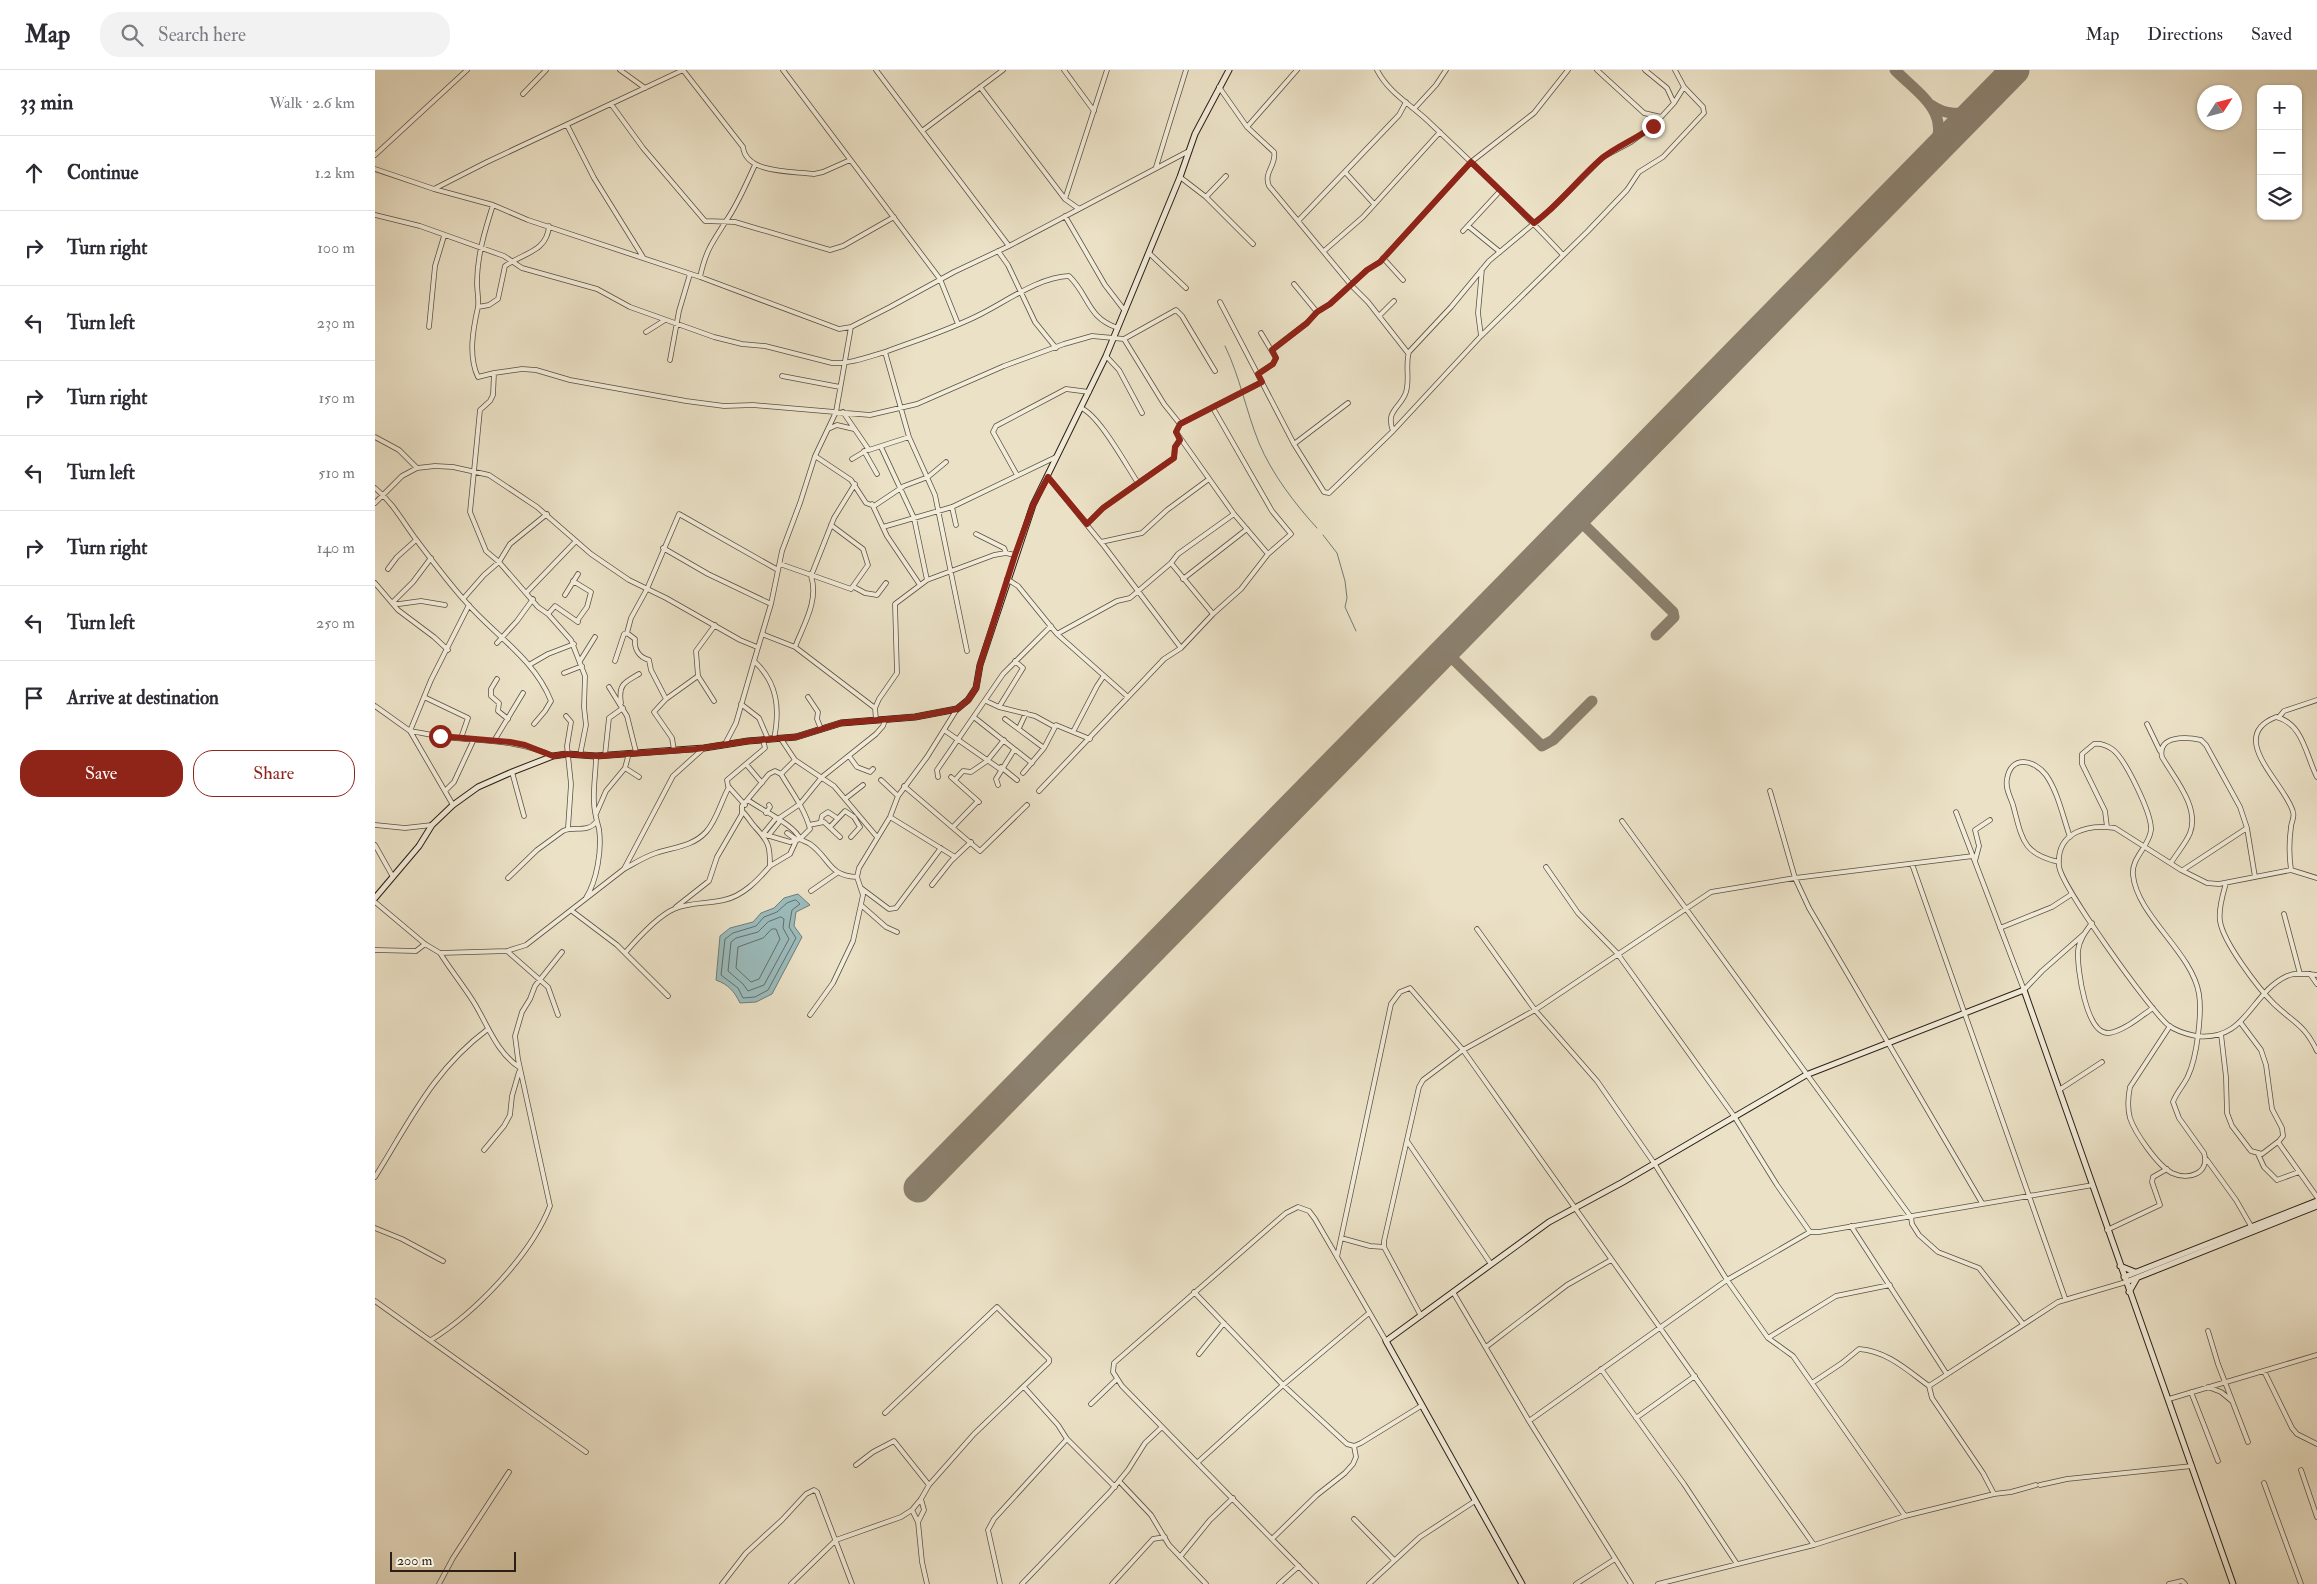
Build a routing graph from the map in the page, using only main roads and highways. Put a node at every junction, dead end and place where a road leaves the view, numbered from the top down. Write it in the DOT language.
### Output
graph roads {
  1 [pos="1229,70"];
  2 [pos="375,900"];
  3 [pos="2317,1201"];
  4 [pos="2317,1206"];
  5 [pos="2224,1240"];
  6 [pos="2120,1266"];
  7 [pos="2136,1275"];
  8 [pos="2125,1280"];
  9 [pos="2129,1292"];
  10 [pos="1522,1584"];
  11 [pos="2233,1584"];
  1 -- 2 [label="main road"];
  3 -- 5 [label="main road"];
  4 -- 5 [label="main road"];
  5 -- 7 [label="main road"];
  6 -- 7 [label="main road"];
  6 -- 8 [label="main road"];
  6 -- 10 [label="main road"];
  7 -- 8 [label="main road"];
  7 -- 9 [label="main road"];
  8 -- 9 [label="main road"];
  9 -- 11 [label="main road"];
}
